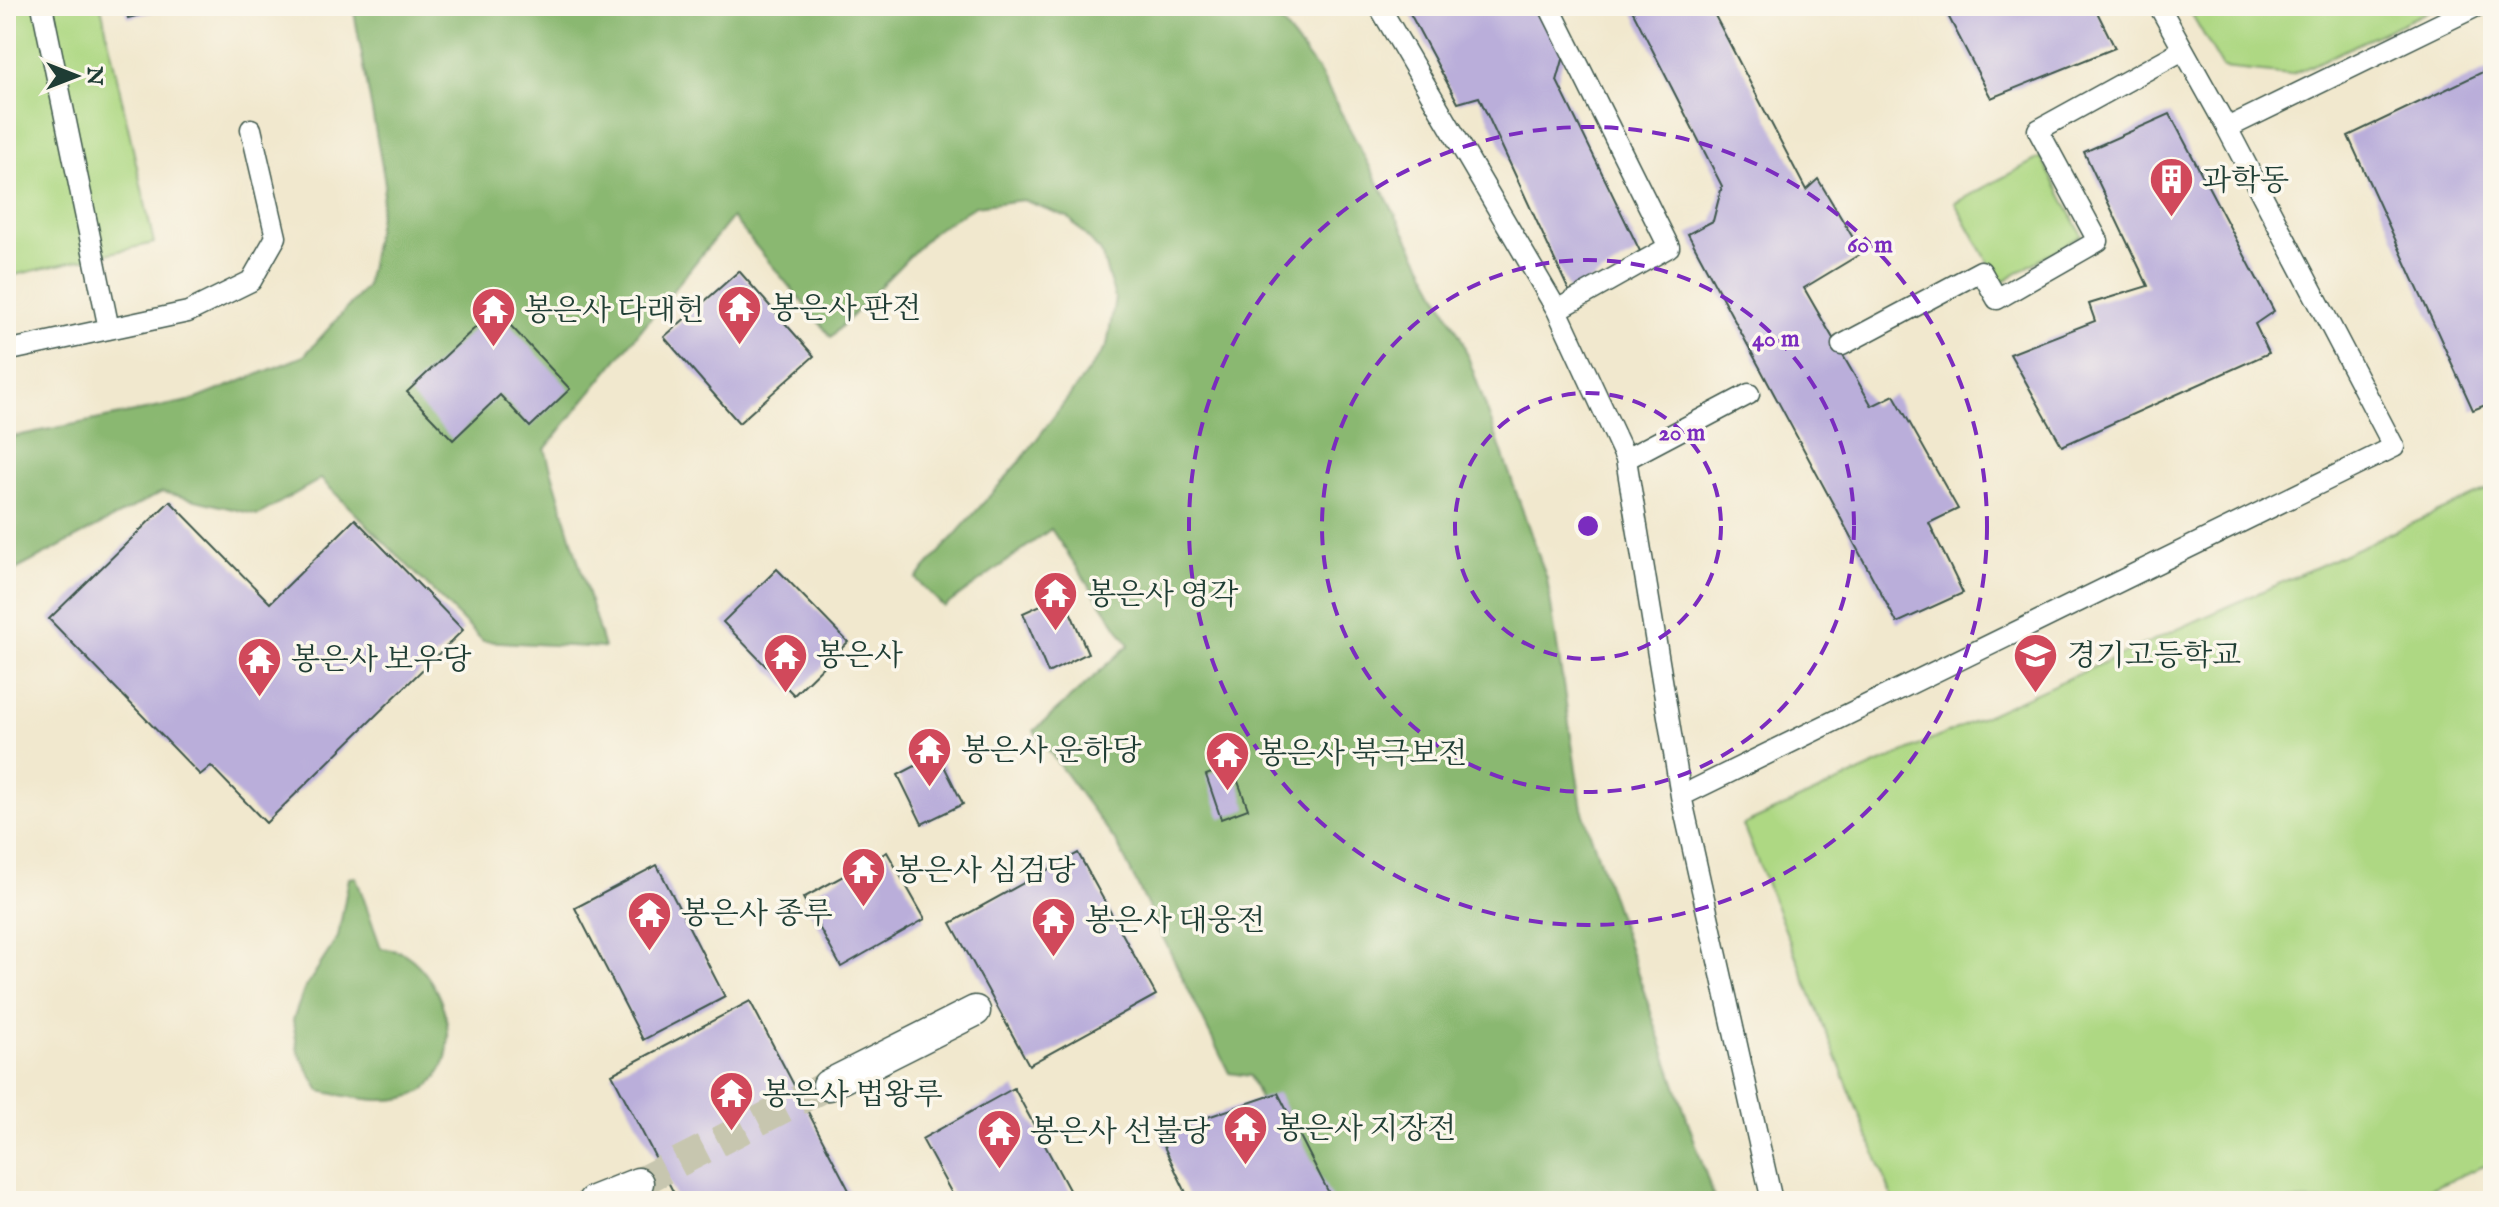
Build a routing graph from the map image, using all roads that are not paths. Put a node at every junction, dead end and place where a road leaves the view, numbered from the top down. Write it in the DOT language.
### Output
graph roads {
  1 [pos="42,6"];
  2 [pos="1379,6"];
  3 [pos="1549,6"];
  4 [pos="2159,6"];
  5 [pos="2477,6"];
  6 [pos="2183,50"];
  7 [pos="2227,128"];
  8 [pos="251,129"];
  9 [pos="1557,310"];
  10 [pos="109,329"];
  11 [pos="1842,345"];
  12 [pos="6,351"];
  13 [pos="1749,394"];
  14 [pos="1626,459"];
  15 [pos="1681,796"];
  16 [pos="975,1011"];
  17 [pos="828,1085"];
  18 [pos="638,1183"];
  19 [pos="593,1201"];
  20 [pos="1772,1201"];
  1 -- 10 [label="lane"];
  2 -- 9 [label="lane"];
  3 -- 9 [label="lane"];
  4 -- 6 [label="lane"];
  5 -- 7 [label="lane"];
  6 -- 7 [label="lane"];
  6 -- 11 [label="lane"];
  7 -- 15 [label="lane"];
  8 -- 10 [label="lane"];
  9 -- 14 [label="lane"];
  10 -- 12 [label="lane"];
  13 -- 14 [label="lane"];
  14 -- 15 [label="lane"];
  15 -- 20 [label="lane"];
  16 -- 17 [label="street"];
  18 -- 19 [label="street"];
}
